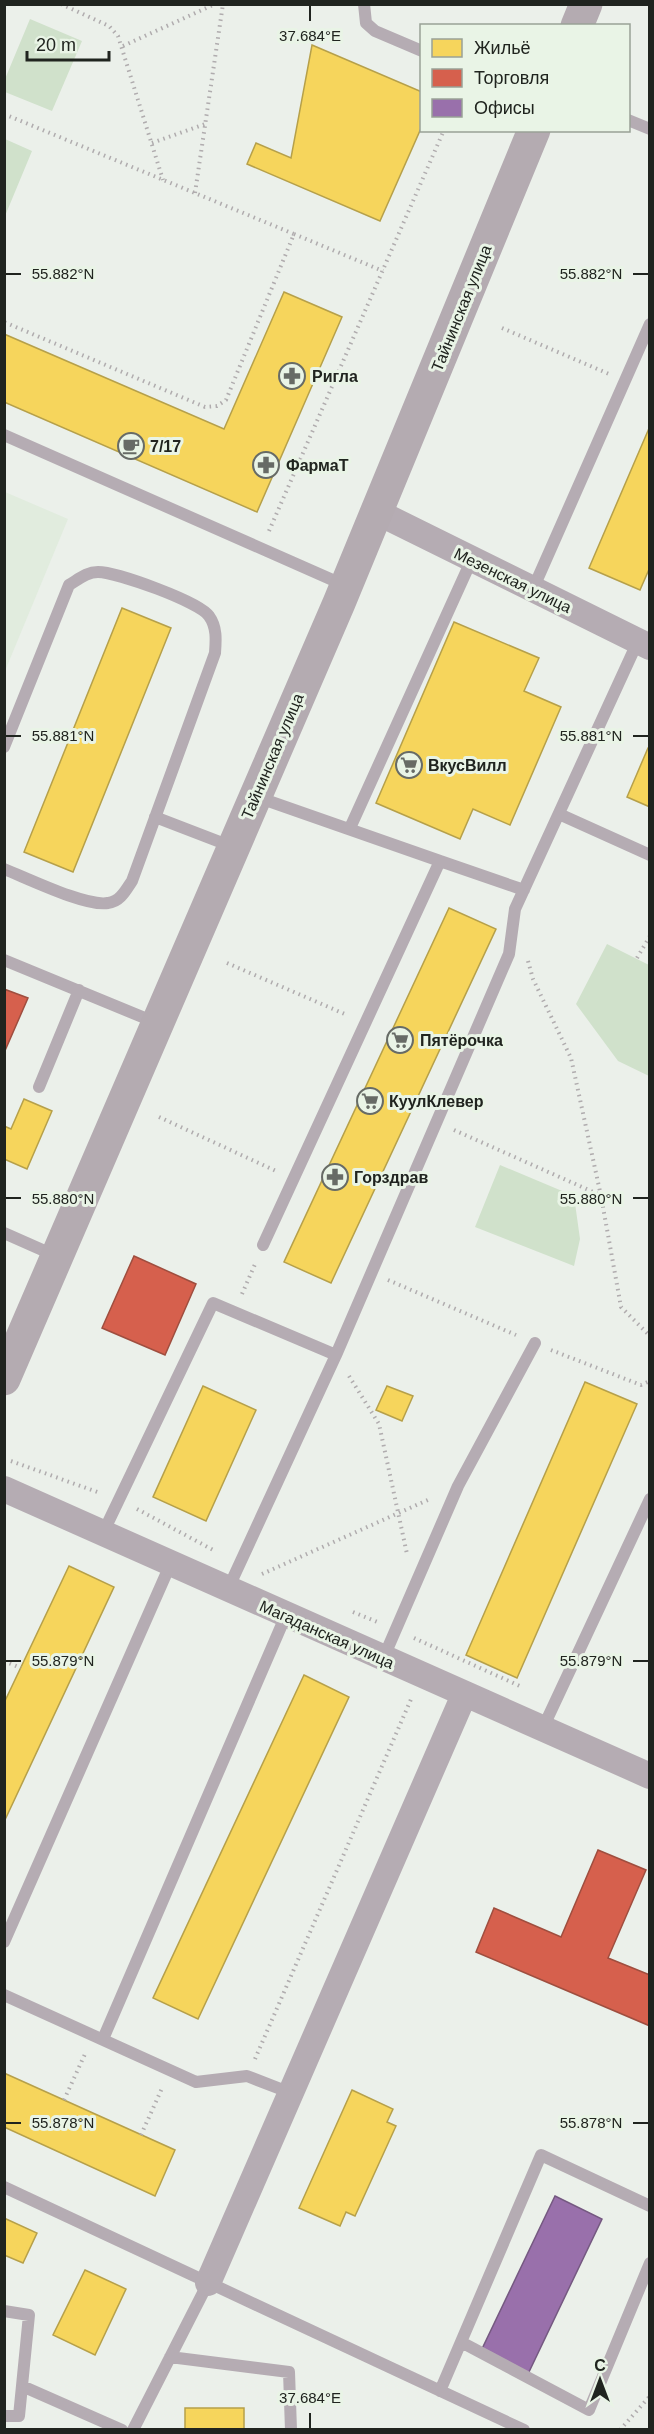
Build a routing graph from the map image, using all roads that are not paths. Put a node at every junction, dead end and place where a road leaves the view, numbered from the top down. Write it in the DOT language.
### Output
graph roads {
  1 [pos="364,4"];
  2 [pos="586,4"];
  3 [pos="579,24"];
  4 [pos="420,50"];
  5 [pos="630,121"];
  6 [pos="650,129"];
  7 [pos="533,132"];
  8 [pos="650,324"];
  9 [pos="4,435"];
  10 [pos="377,512"];
  11 [pos="472,559"];
  12 [pos="346,586"];
  13 [pos="533,589"];
  14 [pos="644,644"];
  15 [pos="4,747"];
  16 [pos="255,796"];
  17 [pos="558,814"];
  18 [pos="155,817"];
  19 [pos="350,828"];
  20 [pos="233,847"];
  21 [pos="650,855"];
  22 [pos="440,861"];
  23 [pos="4,869"];
  24 [pos="524,890"];
  25 [pos="4,960"];
  26 [pos="79,990"];
  27 [pos="158,1023"];
  28 [pos="39,1088"];
  29 [pos="4,1233"];
  30 [pos="263,1245"];
  31 [pos="57,1256"];
  32 [pos="535,1343"];
  33 [pos="336,1354"];
  34 [pos="4,1379"];
  35 [pos="4,1489"];
  36 [pos="650,1499"];
  37 [pos="103,1533"];
  38 [pos="171,1563"];
  39 [pos="228,1589"];
  40 [pos="286,1615"];
  41 [pos="383,1659"];
  42 [pos="464,1695"];
  43 [pos="542,1730"];
  44 [pos="650,1776"];
  45 [pos="4,1942"];
  46 [pos="4,1995"];
  47 [pos="98,2037"];
  48 [pos="291,2093"];
  49 [pos="4,2187"];
  50 [pos="650,2206"];
  51 [pos="650,2263"];
  52 [pos="208,2283"];
  53 [pos="4,2312"];
  54 [pos="460,2342"];
  55 [pos="170,2357"];
  56 [pos="22,2386"];
  57 [pos="440,2391"];
  58 [pos="4,2416"];
  59 [pos="122,2430"];
  60 [pos="133,2430"];
  61 [pos="291,2430"];
  62 [pos="524,2430"];
  1 -- 4 [label="lane"];
  2 -- 3 [label="main road"];
  5 -- 6 [label="lane"];
  7 -- 10 [label="main road, Тайнинская улица"];
  8 -- 13 [label="lane"];
  9 -- 12 [label="lane"];
  10 -- 11 [label="street, Мезенская улица"];
  10 -- 12 [label="main road, Тайнинская улица"];
  11 -- 13 [label="street, Мезенская улица"];
  11 -- 19 [label="lane"];
  12 -- 16 [label="main road, Тайнинская улица"];
  13 -- 14 [label="street, Мезенская улица"];
  14 -- 17 [label="lane"];
  15 -- 18 [label="lane"];
  16 -- 19 [label="lane"];
  16 -- 20 [label="main road, Тайнинская улица"];
  17 -- 21 [label="lane"];
  17 -- 24 [label="lane"];
  18 -- 20 [label="lane"];
  18 -- 23 [label="lane"];
  19 -- 22 [label="lane"];
  20 -- 27 [label="main road, Тайнинская улица"];
  22 -- 24 [label="lane"];
  22 -- 30 [label="lane"];
  24 -- 33 [label="lane"];
  25 -- 26 [label="lane"];
  26 -- 27 [label="lane"];
  26 -- 28 [label="lane"];
  27 -- 31 [label="main road, Тайнинская улица"];
  29 -- 31 [label="lane"];
  31 -- 34 [label="main road, Тайнинская улица"];
  32 -- 41 [label="lane"];
  33 -- 37 [label="lane"];
  33 -- 39 [label="lane"];
  35 -- 37 [label="street, Магаданская улица"];
  36 -- 43 [label="lane"];
  37 -- 38 [label="street, Магаданская улица"];
  38 -- 39 [label="street, Магаданская улица"];
  38 -- 45 [label="lane"];
  39 -- 40 [label="street, Магаданская улица"];
  40 -- 41 [label="street, Магаданская улица"];
  40 -- 47 [label="lane"];
  41 -- 42 [label="street, Магаданская улица"];
  42 -- 43 [label="street, Магаданская улица"];
  42 -- 48 [label="street"];
  43 -- 44 [label="street, Магаданская улица"];
  46 -- 47 [label="lane"];
  47 -- 48 [label="lane"];
  48 -- 52 [label="street"];
  49 -- 52 [label="lane"];
  50 -- 54 [label="lane"];
  51 -- 54 [label="lane"];
  52 -- 55 [label="lane"];
  52 -- 57 [label="lane"];
  53 -- 56 [label="lane"];
  54 -- 57 [label="lane"];
  55 -- 60 [label="lane"];
  55 -- 61 [label="lane"];
  56 -- 58 [label="lane"];
  56 -- 59 [label="lane"];
  57 -- 62 [label="lane"];
}
